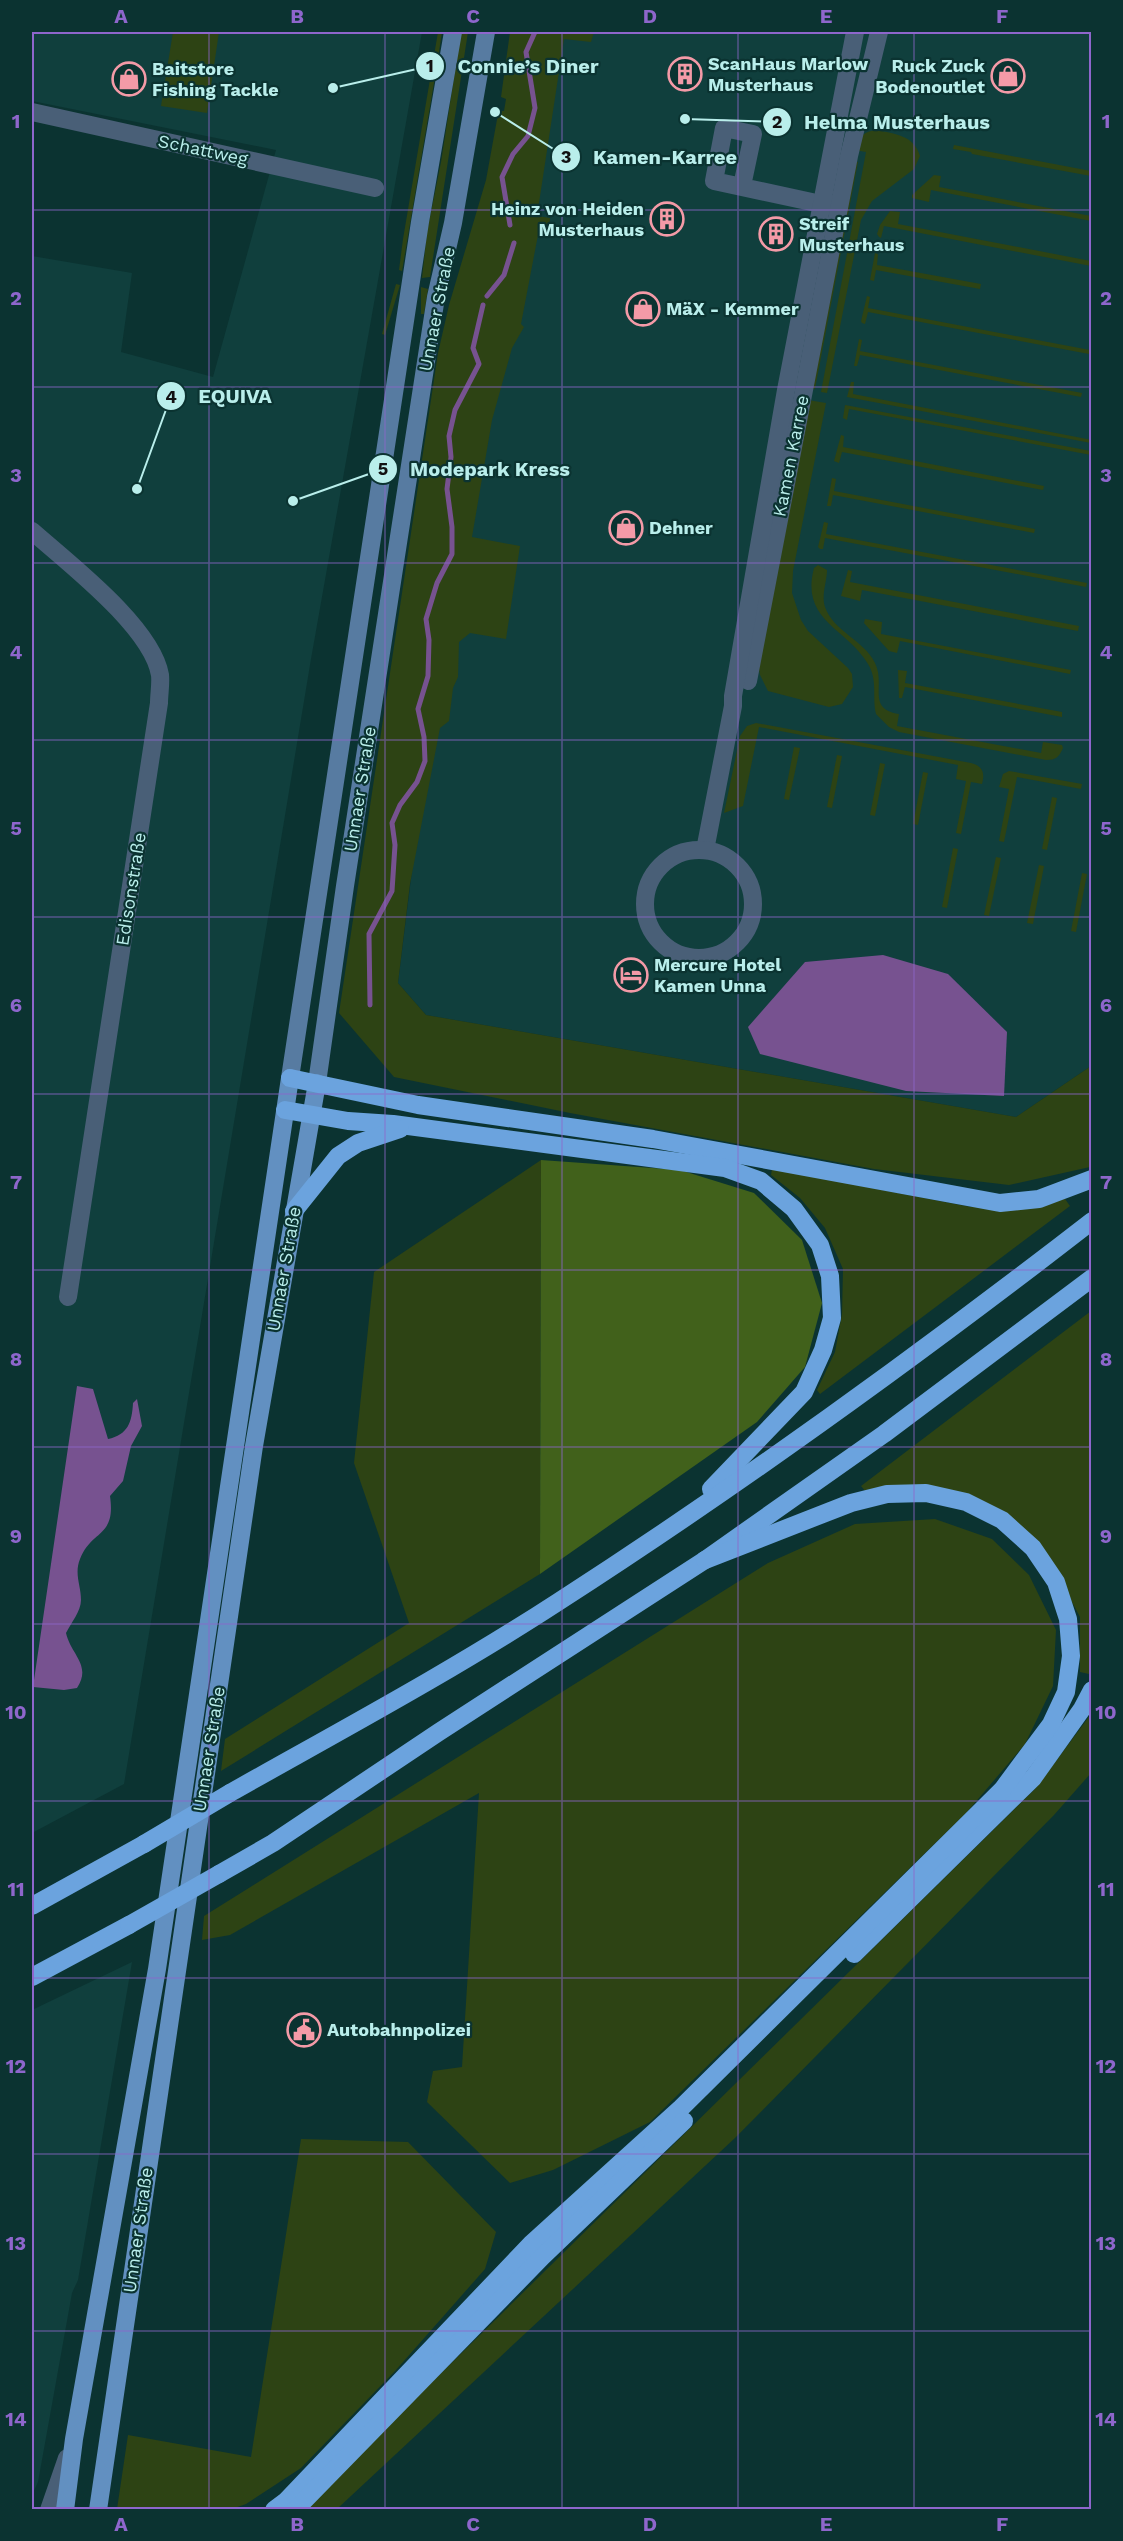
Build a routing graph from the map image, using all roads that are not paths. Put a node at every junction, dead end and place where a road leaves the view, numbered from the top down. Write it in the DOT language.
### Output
graph roads {
  1 [pos="453,32"];
  2 [pos="486,32"];
  3 [pos="855,32"];
  4 [pos="879,32"];
  5 [pos="32,112"];
  6 [pos="742,186"];
  7 [pos="375,188"];
  8 [pos="821,204"];
  9 [pos="840,204"];
  10 [pos="32,531"];
  11 [pos="733,706"];
  12 [pos="705,850"];
  13 [pos="290,1078"];
  14 [pos="317,1083"];
  15 [pos="285,1110"];
  16 [pos="310,1114"];
  17 [pos="410,1127"];
  18 [pos="1092,1179"];
  19 [pos="294,1211"];
  20 [pos="1092,1221"];
  21 [pos="1092,1278"];
  22 [pos="68,1297"];
  23 [pos="681,1520"];
  24 [pos="705,1560"];
  25 [pos="1092,1690"];
  26 [pos="32,1906"];
  27 [pos="32,1977"];
  28 [pos="74,2439"];
  29 [pos="49,2510"];
  30 [pos="65,2510"];
  31 [pos="98,2510"];
  32 [pos="274,2510"];
  33 [pos="296,2510"];
  1 -- 13 [label="main road, Unnaer Straße"];
  2 -- 14 [label="main road, Unnaer Straße"];
  3 -- 8 [label="street, Kamen Karree"];
  4 -- 9 [label="street, Kamen Karree"];
  5 -- 7 [label="street, Schattweg"];
  6 -- 8 [label="street"];
  8 -- 9 [label="street"];
  8 -- 11 [label="street, Kamen Karree"];
  9 -- 11 [label="street, Kamen Karree"];
  10 -- 22 [label="street, Edisonstraße"];
  11 -- 12 [label="street, Kamen Karree"];
  12 -- 12 [label="street"];
  13 -- 14 [label="highway"];
  13 -- 15 [label="main road, Unnaer Straße"];
  14 -- 16 [label="main road, Unnaer Straße"];
  14 -- 18 [label="highway"];
  15 -- 16 [label="highway"];
  15 -- 28 [label="main road, Unnaer Straße"];
  16 -- 17 [label="highway"];
  16 -- 19 [label="main road, Unnaer Straße"];
  17 -- 19 [label="highway"];
  17 -- 23 [label="highway"];
  19 -- 31 [label="main road, Unnaer Straße"];
  20 -- 23 [label="highway"];
  21 -- 24 [label="highway"];
  23 -- 26 [label="highway, bridge"];
  24 -- 27 [label="highway, bridge"];
  24 -- 32 [label="highway"];
  25 -- 33 [label="highway"];
  28 -- 29 [label="street"];
  28 -- 30 [label="main road, Unnaer Straße"];
}
